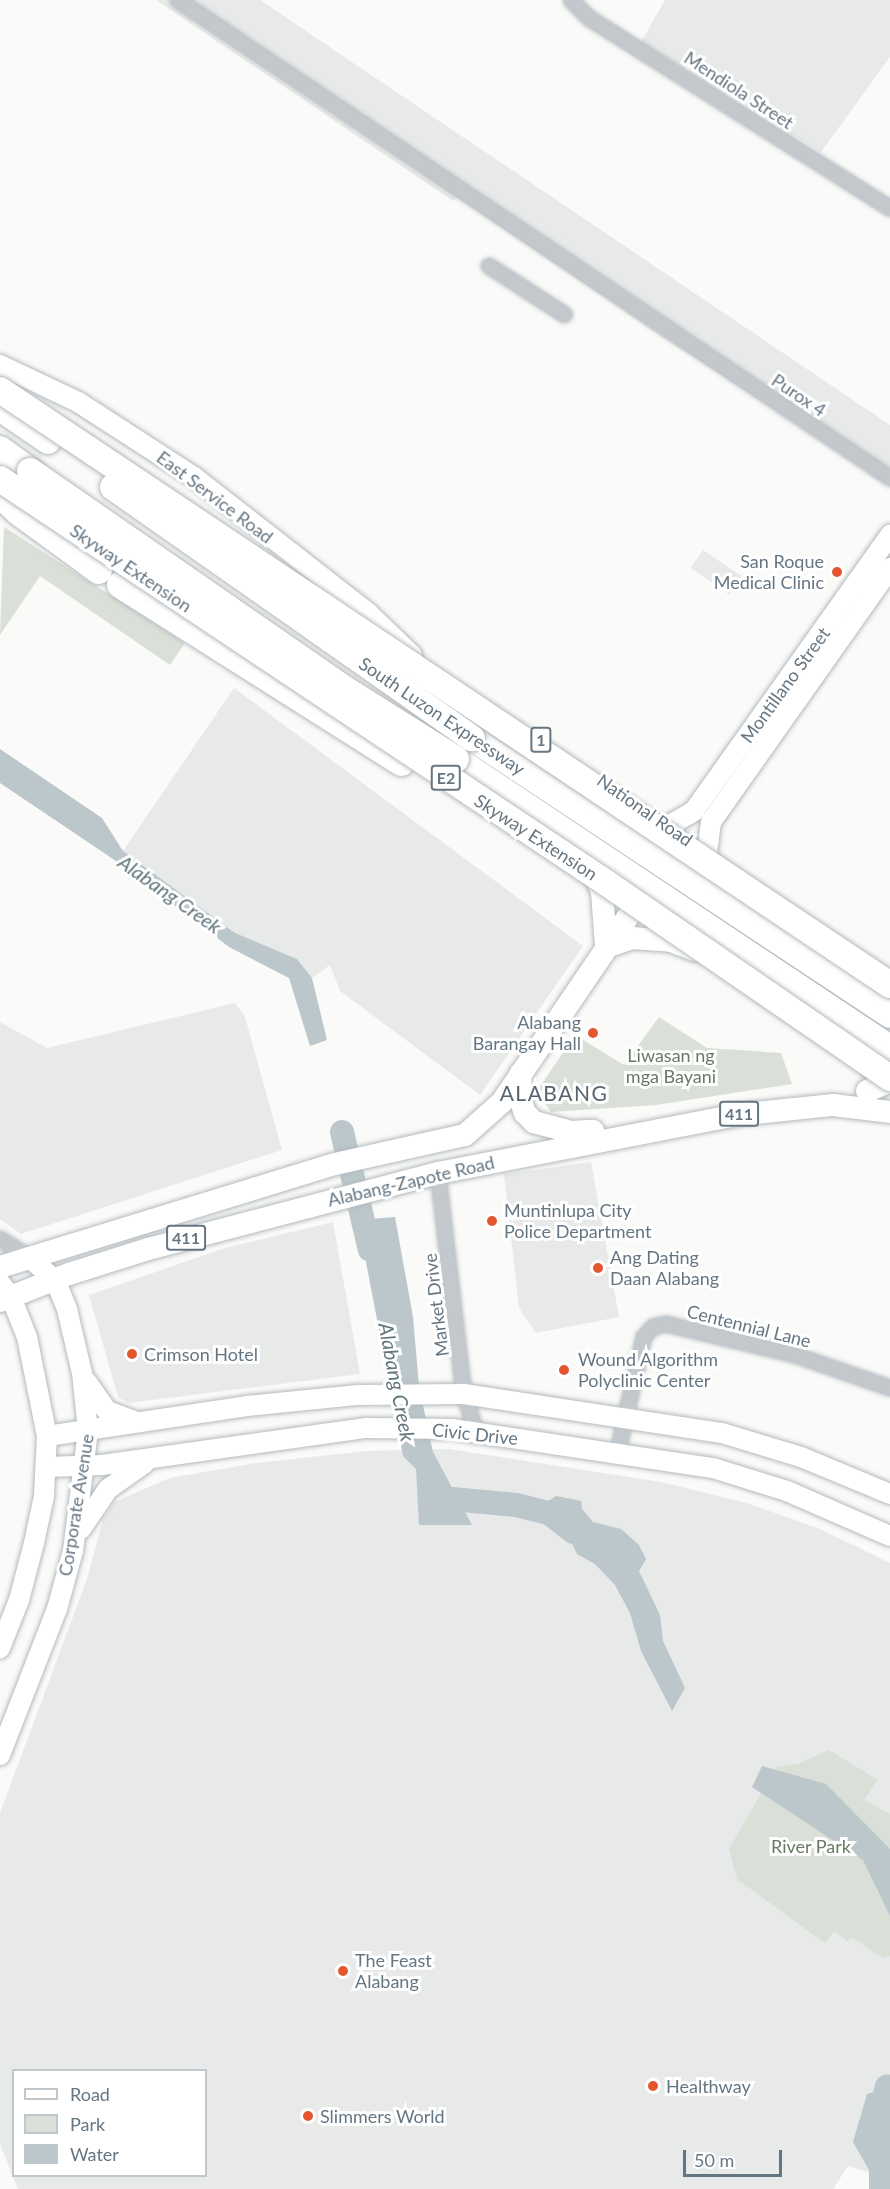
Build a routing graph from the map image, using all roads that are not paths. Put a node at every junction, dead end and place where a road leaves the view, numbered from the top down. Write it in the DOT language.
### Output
graph roads {
  1 [pos="178,0"];
  2 [pos="570,0"];
  3 [pos="890,208"];
  4 [pos="489,266"];
  5 [pos="565,315"];
  6 [pos="0,364"];
  7 [pos="0,391"];
  8 [pos="0,408"];
  9 [pos="0,449"];
  10 [pos="0,478"];
  11 [pos="890,478"];
  12 [pos="0,495"];
  13 [pos="890,535"];
  14 [pos="890,567"];
  15 [pos="412,655"];
  16 [pos="402,763"];
  17 [pos="468,777"];
  18 [pos="694,811"];
  19 [pos="711,822"];
  20 [pos="670,825"];
  21 [pos="574,847"];
  22 [pos="707,854"];
  23 [pos="721,886"];
  24 [pos="644,893"];
  25 [pos="606,947"];
  26 [pos="890,972"];
  27 [pos="886,992"];
  28 [pos="890,1015"];
  29 [pos="890,1048"];
  30 [pos="890,1056"];
  31 [pos="521,1073"];
  32 [pos="890,1078"];
  33 [pos="890,1090"];
  34 [pos="867,1091"];
  35 [pos="833,1105"];
  36 [pos="890,1112"];
  37 [pos="646,1129"];
  38 [pos="438,1173"];
  39 [pos="0,1239"];
  40 [pos="29,1257"];
  41 [pos="0,1267"];
  42 [pos="55,1280"];
  43 [pos="4,1294"];
  44 [pos="82,1373"];
  45 [pos="890,1388"];
  46 [pos="464,1394"];
  47 [pos="625,1415"];
  48 [pos="140,1423"];
  49 [pos="88,1430"];
  50 [pos="476,1431"];
  51 [pos="47,1436"];
  52 [pos="618,1451"];
  53 [pos="159,1457"];
  54 [pos="86,1466"];
  55 [pos="47,1467"];
  56 [pos="890,1494"];
  57 [pos="890,1536"];
  58 [pos="73,1551"];
  59 [pos="0,1648"];
  60 [pos="0,1755"];
  1 -- 11 [label="street, Purox 4"];
  2 -- 3 [label="street, Mendiola Street"];
  4 -- 5 [label="street"];
  6 -- 15 [label="main road, East Service Road"];
  7 -- 15 [label="highway"];
  7 -- 27 [label="highway, bridge"];
  8 -- 28 [label="highway, South Luzon Expressway, bridge"];
  9 -- 29 [label="highway, South Luzon Expressway / E2, bridge"];
  10 -- 32 [label="highway, Skyway Extension / E2, bridge"];
  12 -- 16 [label="highway"];
  13 -- 18 [label="main road, Montillano Street"];
  14 -- 19 [label="main road, Montillano Street"];
  15 -- 16 [label="highway"];
  15 -- 20 [label="highway, National Road / 1"];
  16 -- 17 [label="highway"];
  17 -- 21 [label="highway"];
  17 -- 23 [label="highway"];
  18 -- 19 [label="main road"];
  18 -- 20 [label="main road, Montillano Street"];
  19 -- 22 [label="main road, Montillano Street"];
  20 -- 22 [label="highway, National Road / 1"];
  21 -- 24 [label="highway"];
  21 -- 25 [label="highway"];
  22 -- 23 [label="highway, National Road / 1"];
  23 -- 27 [label="highway"];
  24 -- 25 [label="highway, 411"];
  24 -- 30 [label="highway"];
  25 -- 31 [label="highway, 411"];
  25 -- 34 [label="highway"];
  26 -- 27 [label="street"];
  31 -- 37 [label="highway"];
  31 -- 40 [label="highway, Alabang-Zapote Road / 411"];
  33 -- 34 [label="highway, Alabang-Zapote Road / 411"];
  34 -- 35 [label="highway, Alabang-Zapote Road / 411"];
  35 -- 36 [label="highway, Alabang-Zapote Road / 411"];
  35 -- 37 [label="highway, Alabang-Zapote Road / 411"];
  37 -- 38 [label="highway, Alabang-Zapote Road / 411"];
  38 -- 42 [label="highway, Alabang-Zapote Road / 411"];
  38 -- 46 [label="street, Market Drive"];
  39 -- 40 [label="street"];
  40 -- 41 [label="highway, Alabang-Zapote Road / 411"];
  40 -- 42 [label="main road"];
  42 -- 43 [label="highway, Alabang-Zapote Road / 411"];
  42 -- 44 [label="main road, Corporate Avenue"];
  43 -- 51 [label="main road, Corporate Avenue"];
  44 -- 48 [label="main road"];
  44 -- 49 [label="main road, Corporate Avenue"];
  45 -- 47 [label="street, Centennial Lane"];
  46 -- 47 [label="main road, Civic Drive"];
  46 -- 48 [label="main road, Civic Drive"];
  46 -- 50 [label="street, Market Drive"];
  47 -- 52 [label="street, Centennial Lane"];
  47 -- 56 [label="main road, Civic Drive"];
  48 -- 49 [label="main road, Civic Drive"];
  49 -- 51 [label="main road, Civic Drive"];
  49 -- 54 [label="main road, Corporate Avenue"];
  50 -- 52 [label="main road, Civic Drive"];
  50 -- 53 [label="main road, Civic Drive"];
  51 -- 55 [label="main road, Corporate Avenue"];
  52 -- 57 [label="main road, Civic Drive"];
  53 -- 54 [label="main road, Civic Drive"];
  53 -- 58 [label="main road"];
  54 -- 55 [label="main road, Civic Drive"];
  54 -- 58 [label="main road, Corporate Avenue"];
  55 -- 59 [label="main road, Corporate Avenue"];
  58 -- 60 [label="main road, Corporate Avenue"];
}
